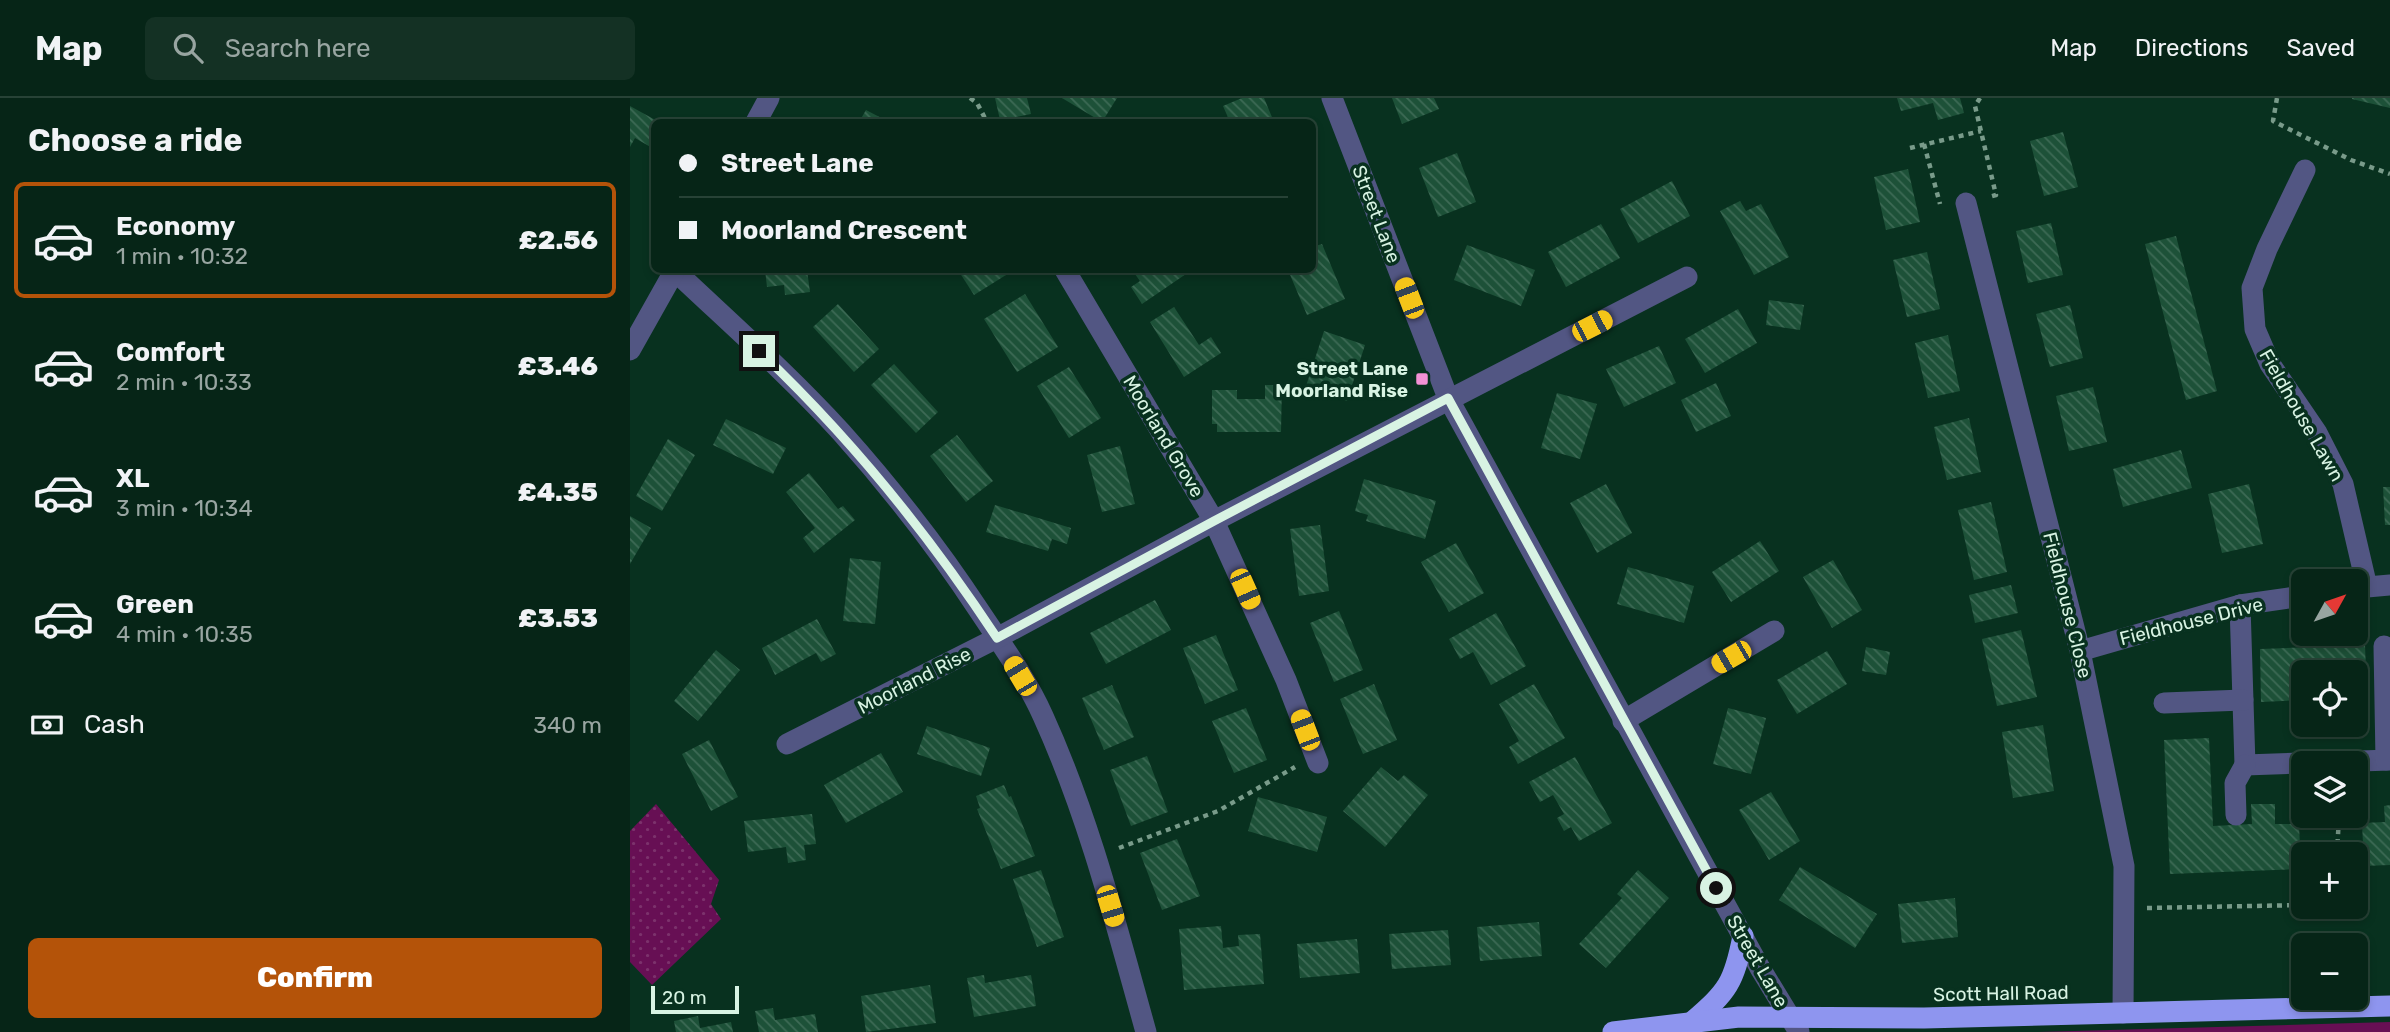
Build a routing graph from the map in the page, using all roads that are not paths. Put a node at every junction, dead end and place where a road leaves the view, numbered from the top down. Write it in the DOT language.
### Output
graph roads {
  1 [pos="769,98"];
  2 [pos="1332,98"];
  3 [pos="757,119"];
  4 [pos="2305,170"];
  5 [pos="1966,203"];
  6 [pos="672,273"];
  7 [pos="677,273"];
  8 [pos="1067,273"];
  9 [pos="1687,277"];
  10 [pos="636,323"];
  11 [pos="630,350"];
  12 [pos="1448,398"];
  13 [pos="1214,521"];
  14 [pos="2358,569"];
  15 [pos="2390,585"];
  16 [pos="2368,587"];
  17 [pos="2291,598"];
  18 [pos="2240,606"];
  19 [pos="1774,631"];
  20 [pos="997,638"];
  21 [pos="2384,646"];
  22 [pos="2080,651"];
  23 [pos="2243,700"];
  24 [pos="2164,703"];
  25 [pos="1623,720"];
  26 [pos="787,744"];
  27 [pos="1316,759"];
  28 [pos="2388,760"];
  29 [pos="2245,765"];
  30 [pos="2236,815"];
  31 [pos="1743,936"];
  32 [pos="2390,1006"];
  33 [pos="2123,1013"];
  34 [pos="1692,1022"];
  35 [pos="1795,1024"];
  36 [pos="1146,1032"];
  37 [pos="1613,1032"];
  1 -- 3 [label="street"];
  2 -- 12 [label="street, Street Lane"];
  4 -- 14 [label="street, Fieldhouse Lawn"];
  5 -- 22 [label="street, Fieldhouse Close"];
  6 -- 10 [label="street"];
  7 -- 20 [label="street"];
  8 -- 13 [label="street, Moorland Grove"];
  9 -- 12 [label="street, Moorland Rise"];
  10 -- 11 [label="street"];
  12 -- 13 [label="street, Moorland Rise"];
  12 -- 25 [label="street, Street Lane"];
  13 -- 20 [label="street, Moorland Rise"];
  13 -- 27 [label="street, Moorland Grove"];
  15 -- 16 [label="street"];
  17 -- 18 [label="street, Fieldhouse Drive"];
  18 -- 22 [label="street, Fieldhouse Drive"];
  18 -- 23 [label="street"];
  19 -- 25 [label="street"];
  20 -- 26 [label="street, Moorland Rise"];
  20 -- 36 [label="street"];
  21 -- 28 [label="street"];
  22 -- 33 [label="street, Fieldhouse Close"];
  23 -- 24 [label="street"];
  23 -- 29 [label="street"];
  25 -- 31 [label="street, Street Lane"];
  28 -- 29 [label="street"];
  29 -- 30 [label="street"];
  31 -- 34 [label="highway"];
  31 -- 35 [label="street, Street Lane"];
  32 -- 33 [label="highway, Scott Hall Road"];
  33 -- 35 [label="highway, Scott Hall Road"];
  34 -- 35 [label="highway, Scott Hall Road"];
  34 -- 37 [label="highway, Scott Hall Road"];
}
